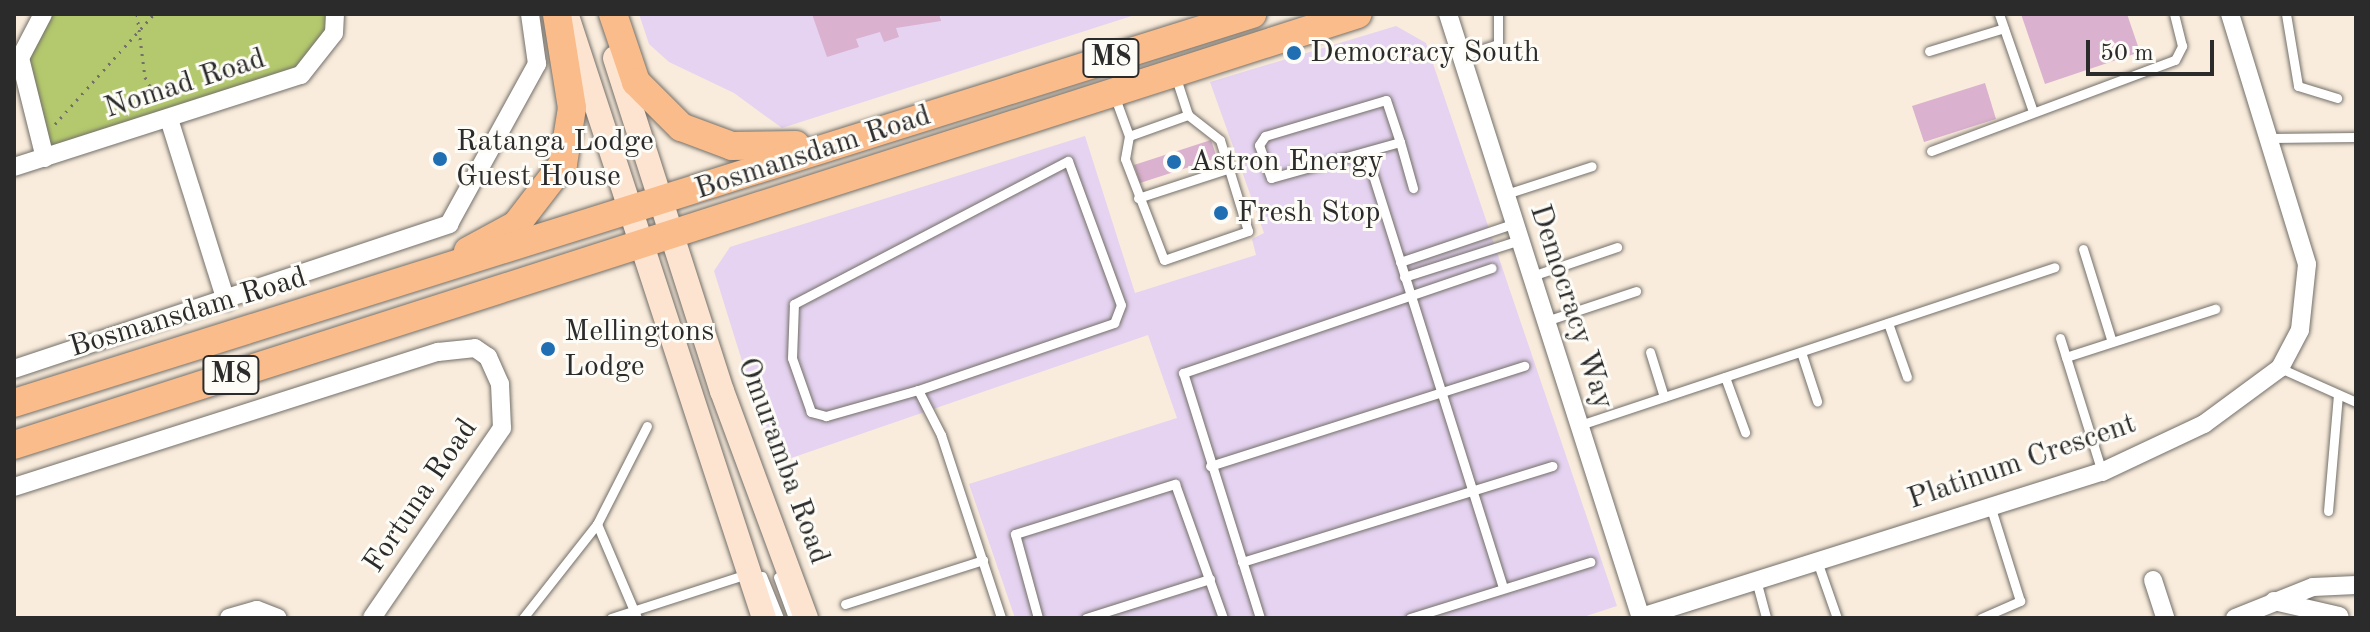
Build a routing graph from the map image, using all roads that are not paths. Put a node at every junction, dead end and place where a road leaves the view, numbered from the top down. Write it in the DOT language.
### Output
graph roads {
  1 [pos="43,14"];
  2 [pos="335,14"];
  3 [pos="530,14"];
  4 [pos="557,14"];
  5 [pos="566,14"];
  6 [pos="601,14"];
  7 [pos="613,14"];
  8 [pos="1252,14"];
  9 [pos="1358,14"];
  10 [pos="1448,14"];
  11 [pos="1498,14"];
  12 [pos="1999,14"];
  13 [pos="2174,14"];
  14 [pos="2230,14"];
  15 [pos="2286,14"];
  16 [pos="2004,28"];
  17 [pos="1929,51"];
  18 [pos="1461,56"];
  19 [pos="1174,72"];
  20 [pos="1113,92"];
  21 [pos="2337,98"];
  22 [pos="2032,109"];
  23 [pos="1188,115"];
  24 [pos="169,119"];
  25 [pos="872,133"];
  26 [pos="1129,136"];
  27 [pos="2356,137"];
  28 [pos="2271,138"];
  29 [pos="1400,142"];
  30 [pos="42,150"];
  31 [pos="1931,151"];
  32 [pos="1366,153"];
  33 [pos="1592,166"];
  34 [pos="14,167"];
  35 [pos="1230,168"];
  36 [pos="1413,188"];
  37 [pos="1506,194"];
  38 [pos="1138,198"];
  39 [pos="660,202"];
  40 [pos="630,212"];
  41 [pos="1518,231"];
  42 [pos="670,234"];
  43 [pos="641,244"];
  44 [pos="1617,247"];
  45 [pos="2083,249"];
  46 [pos="1400,262"];
  47 [pos="2054,267"];
  48 [pos="1492,268"];
  49 [pos="1532,276"];
  50 [pos="1404,277"];
  51 [pos="398,284"];
  52 [pos="1636,291"];
  53 [pos="1410,297"];
  54 [pos="226,301"];
  55 [pos="2215,309"];
  56 [pos="1546,321"];
  57 [pos="1888,323"];
  58 [pos="2060,338"];
  59 [pos="2112,342"];
  60 [pos="1650,352"];
  61 [pos="1801,352"];
  62 [pos="2066,357"];
  63 [pos="1524,366"];
  64 [pos="2280,368"];
  65 [pos="14,369"];
  66 [pos="1725,377"];
  67 [pos="1907,377"];
  68 [pos="918,390"];
  69 [pos="722,391"];
  70 [pos="1440,392"];
  71 [pos="687,393"];
  72 [pos="2338,394"];
  73 [pos="1664,397"];
  74 [pos="1817,401"];
  75 [pos="2356,402"];
  76 [pos="14,403"];
  77 [pos="1580,425"];
  78 [pos="647,426"];
  79 [pos="1745,432"];
  80 [pos="14,445"];
  81 [pos="1210,466"];
  82 [pos="1553,466"];
  83 [pos="2102,472"];
  84 [pos="14,487"];
  85 [pos="1472,492"];
  86 [pos="1990,505"];
  87 [pos="2328,511"];
  88 [pos="597,524"];
  89 [pos="983,560"];
  90 [pos="1816,561"];
  91 [pos="1242,562"];
  92 [pos="1590,562"];
  93 [pos="747,574"];
  94 [pos="1210,579"];
  95 [pos="1756,580"];
  96 [pos="2153,580"];
  97 [pos="2356,585"];
  98 [pos="1503,588"];
  99 [pos="2274,601"];
  100 [pos="845,604"];
  101 [pos="635,614"];
  102 [pos="2339,616"];
  103 [pos="229,618"];
  104 [pos="278,618"];
  105 [pos="372,618"];
  106 [pos="523,618"];
  107 [pos="611,618"];
  108 [pos="764,618"];
  109 [pos="779,618"];
  110 [pos="793,618"];
  111 [pos="806,618"];
  112 [pos="1001,618"];
  113 [pos="1038,618"];
  114 [pos="1086,618"];
  115 [pos="1223,618"];
  116 [pos="1260,618"];
  117 [pos="1410,618"];
  118 [pos="1641,618"];
  119 [pos="1766,618"];
  120 [pos="1837,618"];
  121 [pos="1981,618"];
  122 [pos="2165,618"];
  123 [pos="2235,618"];
  1 -- 30 [label="street"];
  2 -- 24 [label="street, Nomad Road"];
  3 -- 54 [label="street"];
  4 -- 51 [label="main road"];
  5 -- 40 [label="main road"];
  6 -- 39 [label="main road, Omuramba Road"];
  7 -- 25 [label="main road"];
  8 -- 25 [label="main road, Bosmansdam Road / M8"];
  9 -- 19 [label="main road, Bosmansdam Road / M8"];
  10 -- 18 [label="street, Democracy Way"];
  11 -- 18 [label="lane"];
  12 -- 16 [label="lane"];
  13 -- 22 [label="lane"];
  14 -- 28 [label="street, Platinum Crescent"];
  15 -- 21 [label="lane"];
  16 -- 17 [label="lane"];
  16 -- 22 [label="lane"];
  18 -- 37 [label="street, Democracy Way"];
  19 -- 20 [label="main road, Bosmansdam Road / M8"];
  19 -- 23 [label="lane"];
  20 -- 26 [label="lane"];
  20 -- 42 [label="main road, Bosmansdam Road / M8"];
  22 -- 31 [label="lane"];
  23 -- 26 [label="lane"];
  23 -- 35 [label="lane"];
  24 -- 30 [label="street, Nomad Road"];
  24 -- 54 [label="street"];
  25 -- 39 [label="main road, Bosmansdam Road / M8"];
  26 -- 38 [label="lane"];
  27 -- 28 [label="lane"];
  28 -- 64 [label="street, Platinum Crescent"];
  29 -- 32 [label="lane"];
  29 -- 32 [label="lane"];
  29 -- 36 [label="lane"];
  30 -- 34 [label="street, Nomad Road"];
  32 -- 46 [label="lane"];
  33 -- 37 [label="lane"];
  35 -- 38 [label="lane"];
  35 -- 38 [label="lane"];
  37 -- 41 [label="street, Democracy Way"];
  39 -- 40 [label="main road, Bosmansdam Road / M8"];
  39 -- 42 [label="main road, Omuramba Road"];
  40 -- 43 [label="main road"];
  40 -- 51 [label="main road, Bosmansdam Road / M8"];
  41 -- 46 [label="lane"];
  41 -- 49 [label="street, Democracy Way"];
  41 -- 50 [label="lane"];
  42 -- 43 [label="main road, Bosmansdam Road / M8"];
  42 -- 69 [label="main road, Omuramba Road"];
  43 -- 71 [label="main road"];
  43 -- 80 [label="main road, Bosmansdam Road / M8"];
  44 -- 49 [label="lane"];
  45 -- 59 [label="lane"];
  46 -- 50 [label="lane"];
  47 -- 57 [label="lane"];
  48 -- 53 [label="lane"];
  49 -- 56 [label="street, Democracy Way"];
  50 -- 53 [label="lane"];
  51 -- 76 [label="main road, Bosmansdam Road / M8"];
  52 -- 56 [label="lane"];
  53 -- 70 [label="lane"];
  53 -- 81 [label="lane"];
  54 -- 65 [label="street"];
  55 -- 59 [label="lane"];
  56 -- 77 [label="street, Democracy Way"];
  57 -- 61 [label="lane"];
  57 -- 67 [label="lane"];
  58 -- 62 [label="lane"];
  59 -- 62 [label="lane"];
  60 -- 73 [label="lane"];
  61 -- 66 [label="lane"];
  61 -- 74 [label="lane"];
  62 -- 83 [label="lane"];
  63 -- 70 [label="lane"];
  64 -- 72 [label="lane"];
  64 -- 83 [label="street, Platinum Crescent"];
  66 -- 73 [label="lane"];
  66 -- 79 [label="lane"];
  68 -- 68 [label="lane"];
  68 -- 89 [label="lane"];
  69 -- 110 [label="lane"];
  69 -- 111 [label="main road, Omuramba Road"];
  70 -- 81 [label="lane"];
  70 -- 85 [label="lane"];
  71 -- 93 [label="main road"];
  71 -- 109 [label="lane"];
  72 -- 75 [label="lane"];
  72 -- 87 [label="lane"];
  73 -- 77 [label="lane"];
  77 -- 118 [label="street, Democracy Way"];
  78 -- 88 [label="lane"];
  81 -- 91 [label="lane"];
  82 -- 85 [label="lane"];
  83 -- 86 [label="street, Platinum Crescent"];
  84 -- 105 [label="street, Fortuna Road"];
  85 -- 91 [label="lane"];
  85 -- 98 [label="lane"];
  86 -- 90 [label="street, Platinum Crescent"];
  86 -- 121 [label="lane"];
  88 -- 101 [label="lane"];
  88 -- 106 [label="lane"];
  89 -- 100 [label="lane"];
  89 -- 112 [label="lane"];
  90 -- 95 [label="street, Platinum Crescent"];
  90 -- 120 [label="lane"];
  91 -- 116 [label="lane"];
  92 -- 98 [label="lane"];
  93 -- 101 [label="lane"];
  93 -- 108 [label="main road"];
  94 -- 113 [label="lane"];
  94 -- 114 [label="lane"];
  94 -- 115 [label="lane"];
  95 -- 118 [label="street, Platinum Crescent"];
  95 -- 119 [label="lane"];
  96 -- 122 [label="street"];
  97 -- 99 [label="street"];
  98 -- 117 [label="lane"];
  99 -- 102 [label="street"];
  99 -- 123 [label="street"];
  101 -- 107 [label="lane"];
  103 -- 104 [label="street"];
}
